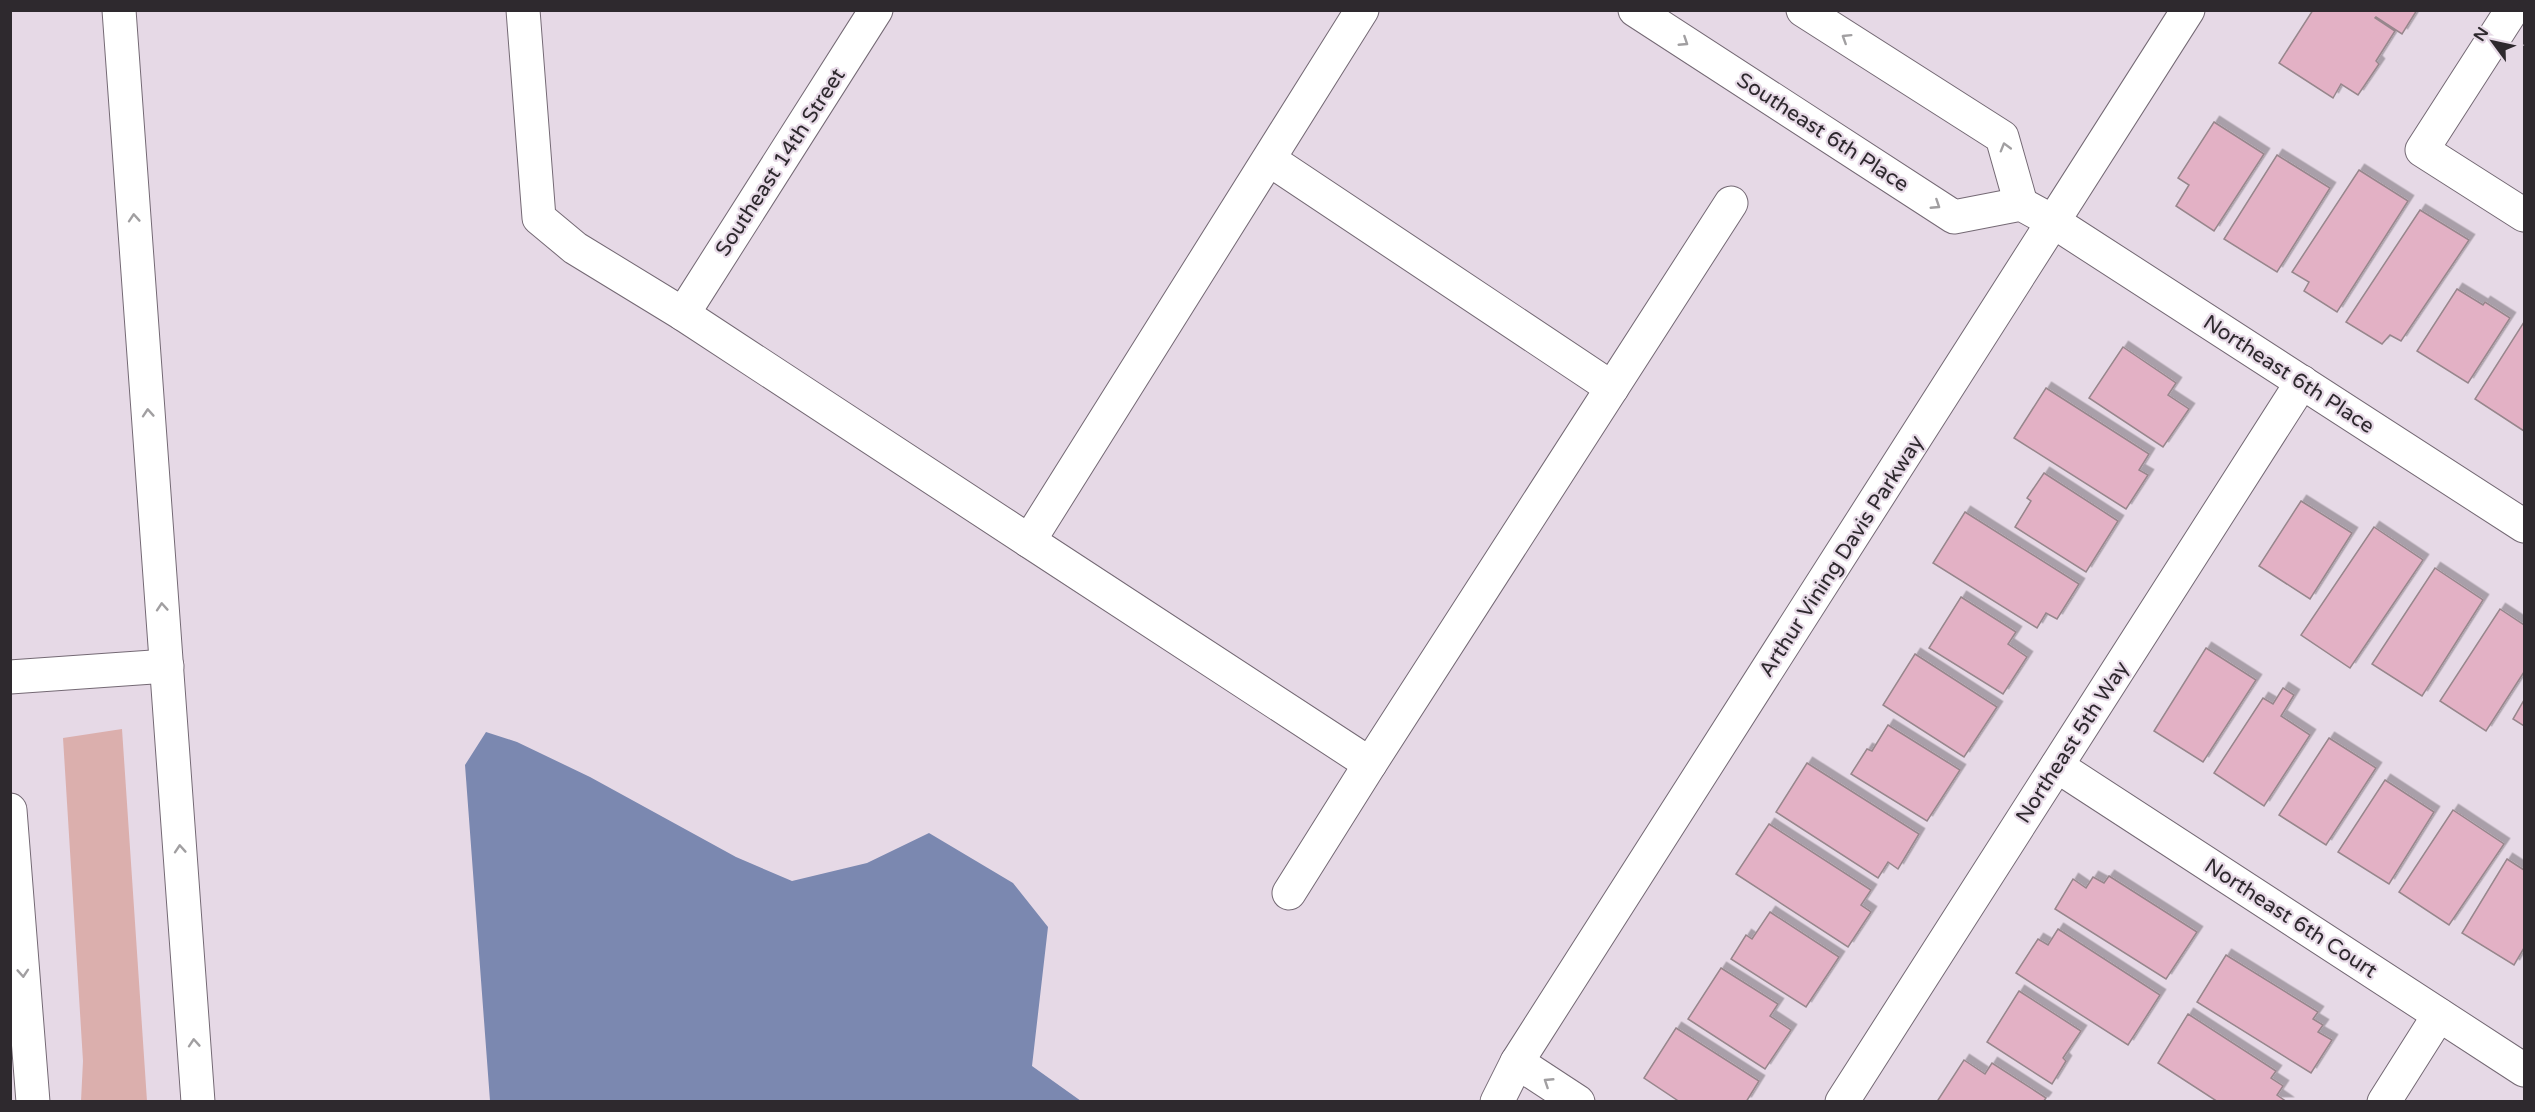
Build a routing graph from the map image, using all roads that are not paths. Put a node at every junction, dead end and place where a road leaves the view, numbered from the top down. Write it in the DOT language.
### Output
graph roads {
  1 [pos="119,10"];
  2 [pos="523,10"];
  3 [pos="876,10"];
  4 [pos="1362,10"];
  5 [pos="1635,10"];
  6 [pos="1803,10"];
  7 [pos="2188,10"];
  8 [pos="2512,10"];
  9 [pos="1270,160"];
  10 [pos="1731,203"];
  11 [pos="2021,204"];
  12 [pos="2524,215"];
  13 [pos="2054,222"];
  14 [pos="683,314"];
  15 [pos="2302,382"];
  16 [pos="1612,388"];
  17 [pos="2524,526"];
  18 [pos="1029,541"];
  19 [pos="166,666"];
  20 [pos="10,677"];
  21 [pos="1370,764"];
  22 [pos="2057,766"];
  23 [pos="10,810"];
  24 [pos="1289,893"];
  25 [pos="2439,1015"];
  26 [pos="1517,1062"];
  27 [pos="2524,1071"];
  28 [pos="33,1101"];
  29 [pos="198,1101"];
  30 [pos="1497,1101"];
  31 [pos="1578,1101"];
  32 [pos="1842,1101"];
  33 [pos="2384,1101"];
  19 -- 1 [label="main road, one-way"];
  2 -- 14 [label="main road"];
  3 -- 14 [label="main road, Southeast 14th Street"];
  4 -- 9 [label="main road"];
  5 -- 11 [label="main road, Southeast 6th Place, one-way"];
  11 -- 6 [label="main road, one-way"];
  7 -- 13 [label="main road, Arthur Vining Davis Parkway"];
  8 -- 12 [label="main road"];
  9 -- 16 [label="main road"];
  9 -- 18 [label="main road"];
  10 -- 16 [label="main road"];
  11 -- 13 [label="main road"];
  13 -- 15 [label="main road, Northeast 6th Place"];
  13 -- 26 [label="main road, Arthur Vining Davis Parkway"];
  14 -- 18 [label="main road"];
  15 -- 17 [label="main road, Northeast 6th Place"];
  15 -- 22 [label="main road, Northeast 5th Way"];
  16 -- 21 [label="main road"];
  18 -- 21 [label="main road"];
  19 -- 20 [label="main road"];
  29 -- 19 [label="main road, one-way"];
  21 -- 24 [label="main road"];
  22 -- 25 [label="main road, Northeast 6th Court"];
  22 -- 32 [label="main road, Northeast 5th Way"];
  23 -- 28 [label="main road, one-way"];
  25 -- 27 [label="main road, Northeast 6th Court"];
  25 -- 33 [label="main road"];
  26 -- 30 [label="main road, Arthur Vining Davis Parkway"];
  31 -- 26 [label="main road, one-way"];
}
